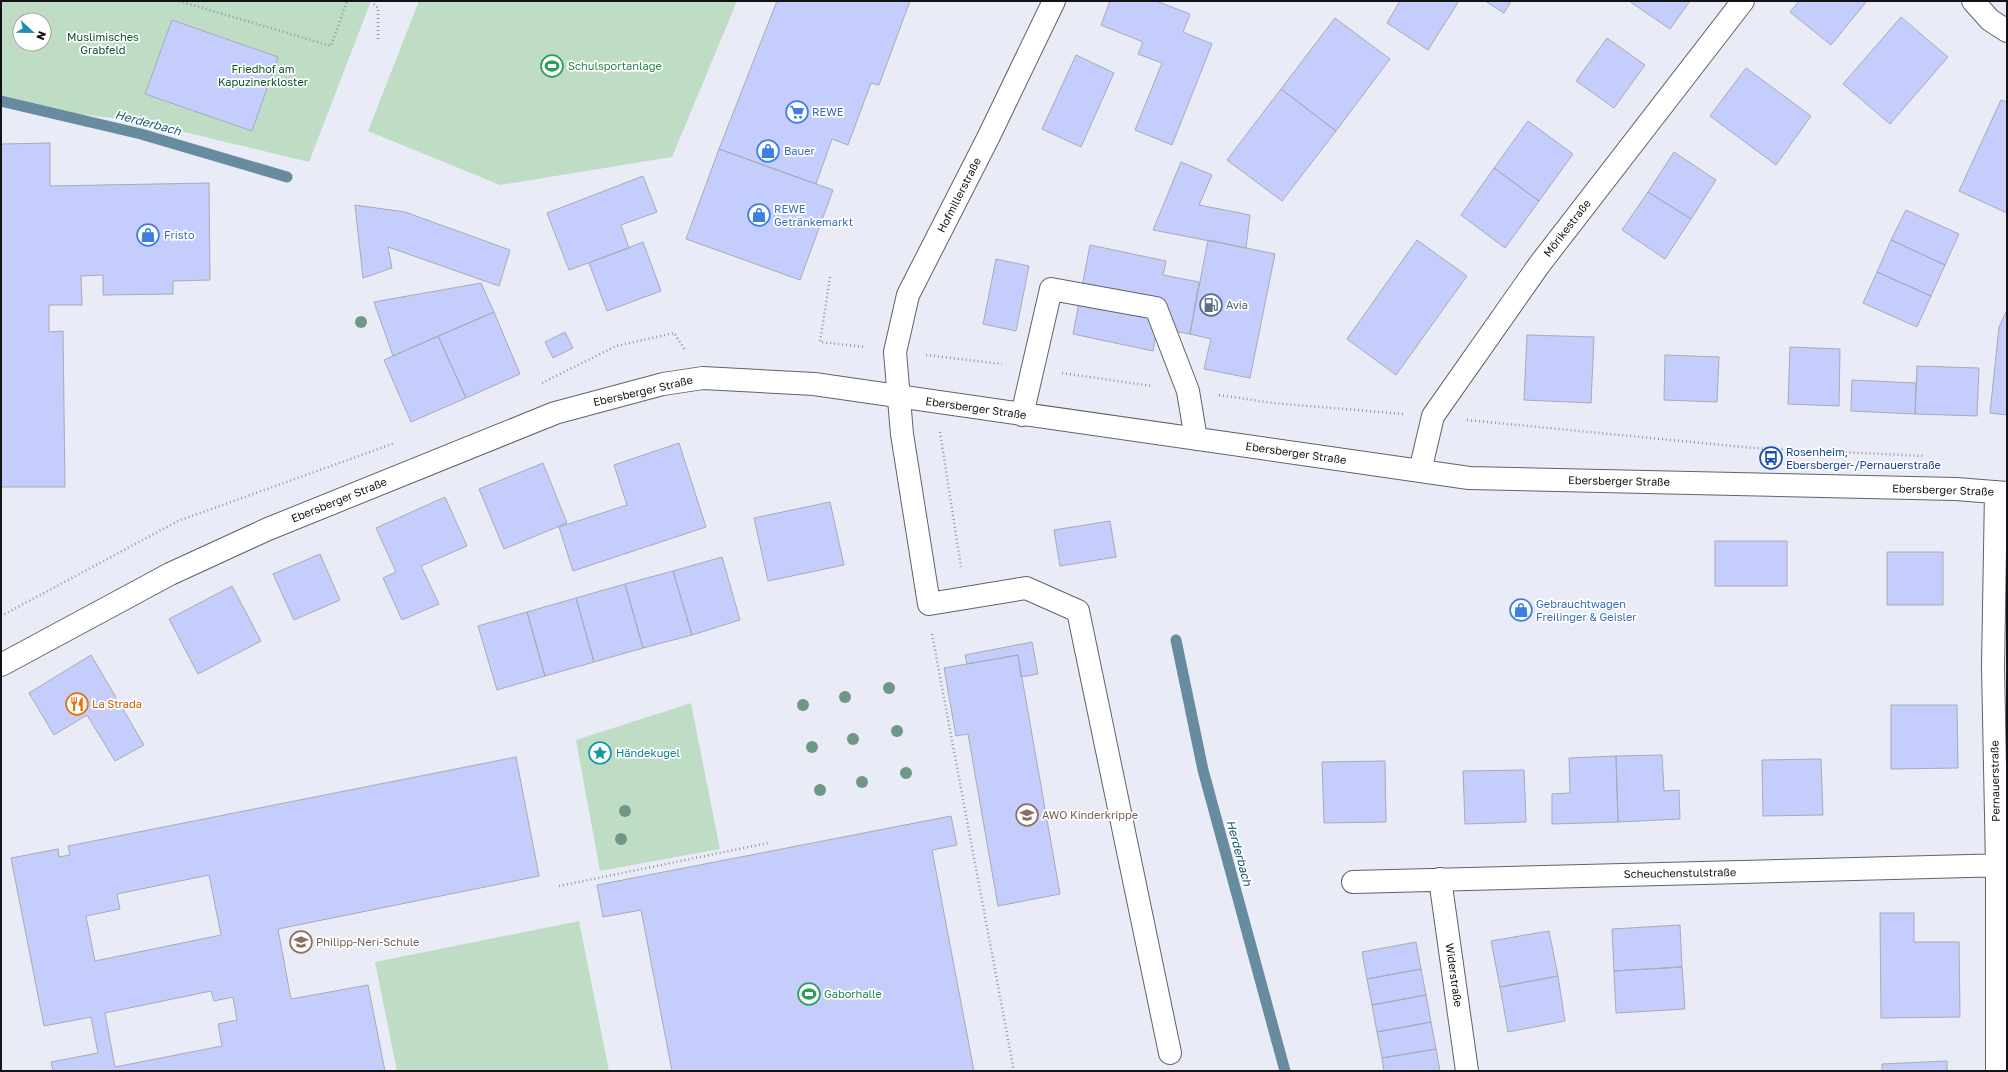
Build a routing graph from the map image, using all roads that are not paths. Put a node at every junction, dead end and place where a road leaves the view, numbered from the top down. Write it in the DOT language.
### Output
graph roads {
  1 [pos="1054,1"];
  2 [pos="1743,1"];
  3 [pos="1974,1"];
  4 [pos="2007,31"];
  5 [pos="900,397"];
  6 [pos="1022,415"];
  7 [pos="1196,439"];
  8 [pos="1420,471"];
  9 [pos="2002,492"];
  10 [pos="1,665"];
  11 [pos="2002,865"];
  12 [pos="1440,879"];
  13 [pos="1353,882"];
  14 [pos="1170,1053"];
  15 [pos="1467,1071"];
  16 [pos="1997,1071"];
  1 -- 5 [label="street, Hofmillerstraße"];
  2 -- 8 [label="street, Mörikestraße"];
  3 -- 4 [label="street"];
  5 -- 6 [label="street, Ebersberger Straße"];
  5 -- 10 [label="street, Ebersberger Straße"];
  5 -- 14 [label="street, Hofmillerstraße"];
  6 -- 7 [label="street, Ebersberger Straße"];
  6 -- 7 [label="street"];
  7 -- 8 [label="street, Ebersberger Straße"];
  8 -- 9 [label="street, Ebersberger Straße"];
  9 -- 11 [label="street, Pernauerstraße"];
  11 -- 12 [label="street, Scheuchenstulstraße"];
  11 -- 16 [label="street, Pernauerstraße"];
  12 -- 13 [label="street, Scheuchenstulstraße"];
  12 -- 15 [label="street, Widerstraße"];
}
